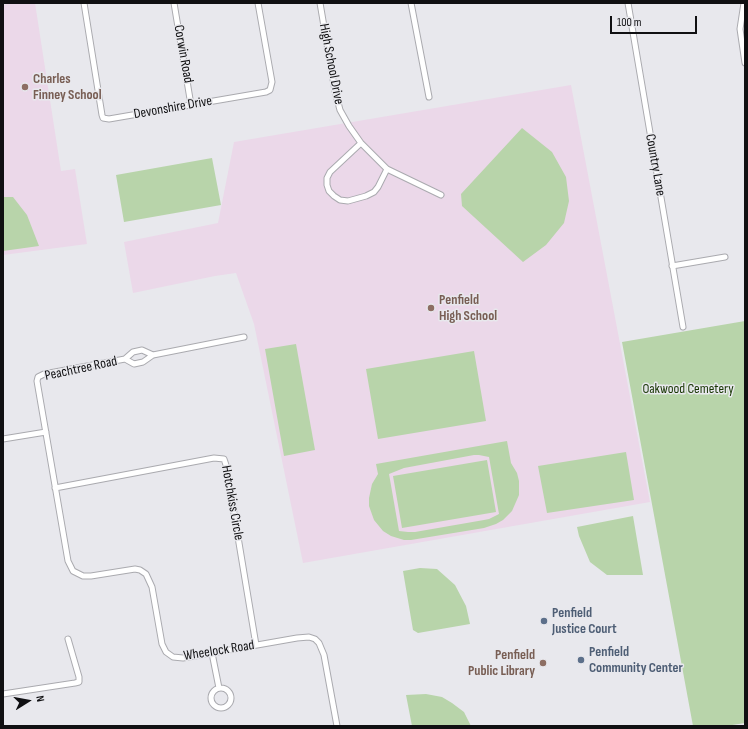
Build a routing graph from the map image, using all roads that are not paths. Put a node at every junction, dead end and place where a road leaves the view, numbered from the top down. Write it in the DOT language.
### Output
graph roads {
  1 [pos="84,3"];
  2 [pos="174,3"];
  3 [pos="258,3"];
  4 [pos="320,3"];
  5 [pos="411,3"];
  6 [pos="628,3"];
  7 [pos="744,3"];
  8 [pos="745,63"];
  9 [pos="429,97"];
  10 [pos="191,105"];
  11 [pos="360,143"];
  12 [pos="387,169"];
  13 [pos="441,195"];
  14 [pos="726,257"];
  15 [pos="672,266"];
  16 [pos="683,327"];
  17 [pos="244,337"];
  18 [pos="153,355"];
  19 [pos="125,359"];
  20 [pos="46,432"];
  21 [pos="3,439"];
  22 [pos="55,488"];
  23 [pos="68,639"];
  24 [pos="256,645"];
  25 [pos="212,653"];
  26 [pos="219,688"];
  27 [pos="3,694"];
  28 [pos="337,726"];
  1 -- 10 [label="street, Devonshire Drive"];
  2 -- 10 [label="street, Corwin Road"];
  3 -- 10 [label="street, Devonshire Drive"];
  4 -- 11 [label="street, High School Drive"];
  5 -- 9 [label="street"];
  6 -- 15 [label="street, Country Lane"];
  7 -- 8 [label="street"];
  11 -- 12 [label="street, High School Drive"];
  11 -- 12 [label="street"];
  12 -- 13 [label="street, High School Drive"];
  14 -- 15 [label="street"];
  15 -- 16 [label="street, Country Lane"];
  17 -- 18 [label="street, Peachtree Road"];
  18 -- 19 [label="street, Peachtree Road"];
  18 -- 19 [label="street, Peachtree Road"];
  19 -- 20 [label="street, Peachtree Road"];
  20 -- 21 [label="street"];
  20 -- 22 [label="street, Wheelock Road"];
  22 -- 24 [label="street, Hotchkiss Circle"];
  22 -- 25 [label="street, Wheelock Road"];
  23 -- 27 [label="street"];
  24 -- 25 [label="street, Wheelock Road"];
  24 -- 28 [label="street, Wheelock Road"];
  25 -- 26 [label="street"];
}
